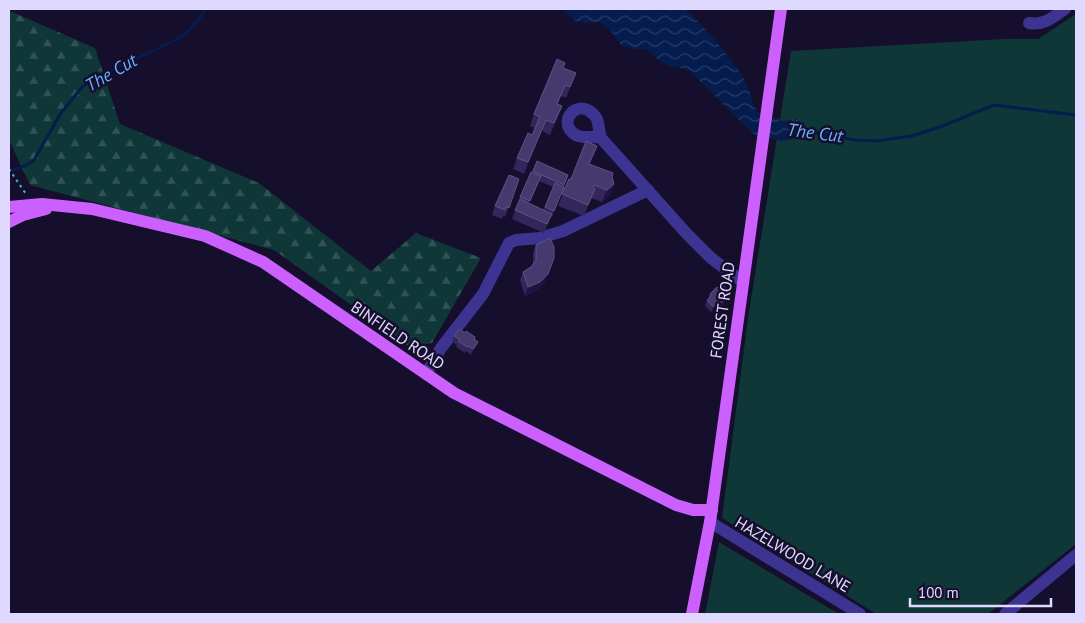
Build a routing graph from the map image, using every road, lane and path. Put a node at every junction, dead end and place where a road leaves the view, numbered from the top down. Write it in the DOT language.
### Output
graph roads {
  1 [pos="781,9"];
  2 [pos="1065,9"];
  3 [pos="1030,24"];
  4 [pos="601,138"];
  5 [pos="9,169"];
  6 [pos="648,190"];
  7 [pos="29,198"];
  8 [pos="61,206"];
  9 [pos="9,207"];
  10 [pos="9,222"];
  11 [pos="742,282"];
  12 [pos="426,374"];
  13 [pos="711,516"];
  14 [pos="1076,554"];
  15 [pos="692,614"];
  16 [pos="860,614"];
  17 [pos="1005,614"];
  1 -- 11 [label="main road, FOREST ROAD"];
  2 -- 3 [label="street"];
  4 -- 6 [label="street"];
  5 -- 7 [label="path"];
  6 -- 11 [label="street"];
  6 -- 12 [label="street"];
  8 -- 9 [label="main road, BINFIELD ROAD"];
  8 -- 10 [label="main road, BINFIELD ROAD"];
  8 -- 12 [label="main road, BINFIELD ROAD"];
  11 -- 13 [label="main road, FOREST ROAD"];
  12 -- 13 [label="main road, BINFIELD ROAD"];
  13 -- 15 [label="main road, FOREST ROAD"];
  13 -- 16 [label="street, HAZELWOOD LANE"];
  14 -- 17 [label="street"];
}
